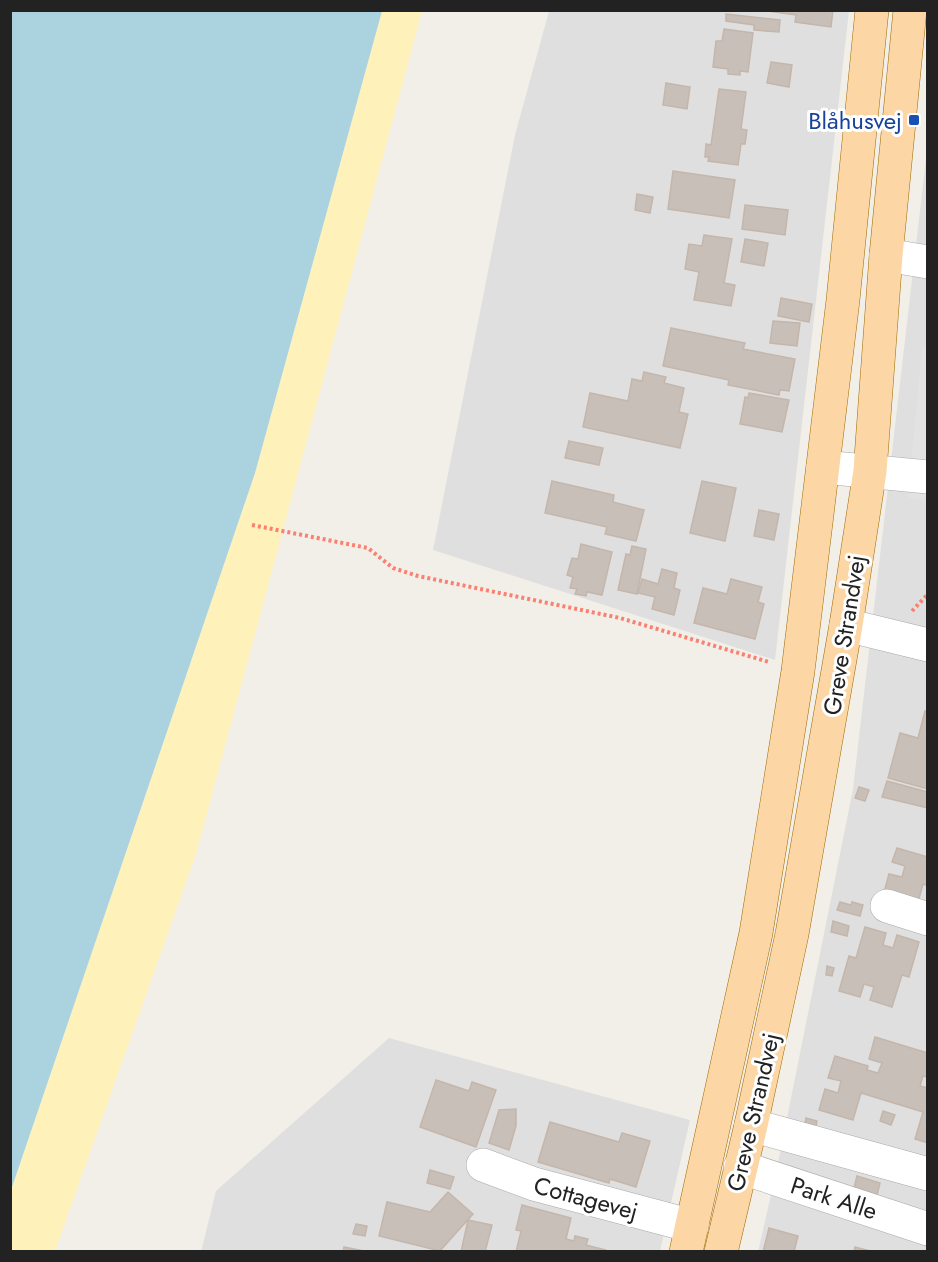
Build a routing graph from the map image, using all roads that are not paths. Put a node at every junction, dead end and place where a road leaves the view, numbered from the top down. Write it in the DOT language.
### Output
graph roads {
  1 [pos="872,10"];
  2 [pos="910,10"];
  3 [pos="886,255"];
  4 [pos="927,262"];
  5 [pos="824,466"];
  6 [pos="870,471"];
  7 [pos="927,477"];
  8 [pos="846,625"];
  9 [pos="927,645"];
  10 [pos="887,906"];
  11 [pos="927,919"];
  12 [pos="751,1125"];
  13 [pos="483,1165"];
  14 [pos="740,1167"];
  15 [pos="927,1174"];
  16 [pos="927,1229"];
  17 [pos="689,1239"];
  18 [pos="721,1251"];
  1 -- 5 [label="main road, Greve Strandvej"];
  2 -- 3 [label="main road, Greve Strandvej"];
  3 -- 4 [label="street"];
  3 -- 6 [label="main road, Greve Strandvej"];
  5 -- 6 [label="street"];
  5 -- 17 [label="main road, Greve Strandvej"];
  6 -- 7 [label="street"];
  6 -- 8 [label="main road, Greve Strandvej"];
  8 -- 9 [label="street"];
  8 -- 12 [label="main road, Greve Strandvej"];
  10 -- 11 [label="street"];
  12 -- 14 [label="main road, Greve Strandvej"];
  12 -- 15 [label="street"];
  13 -- 17 [label="street, Cottagevej"];
  14 -- 16 [label="street, Park Alle"];
  14 -- 18 [label="main road, Greve Strandvej"];
}
